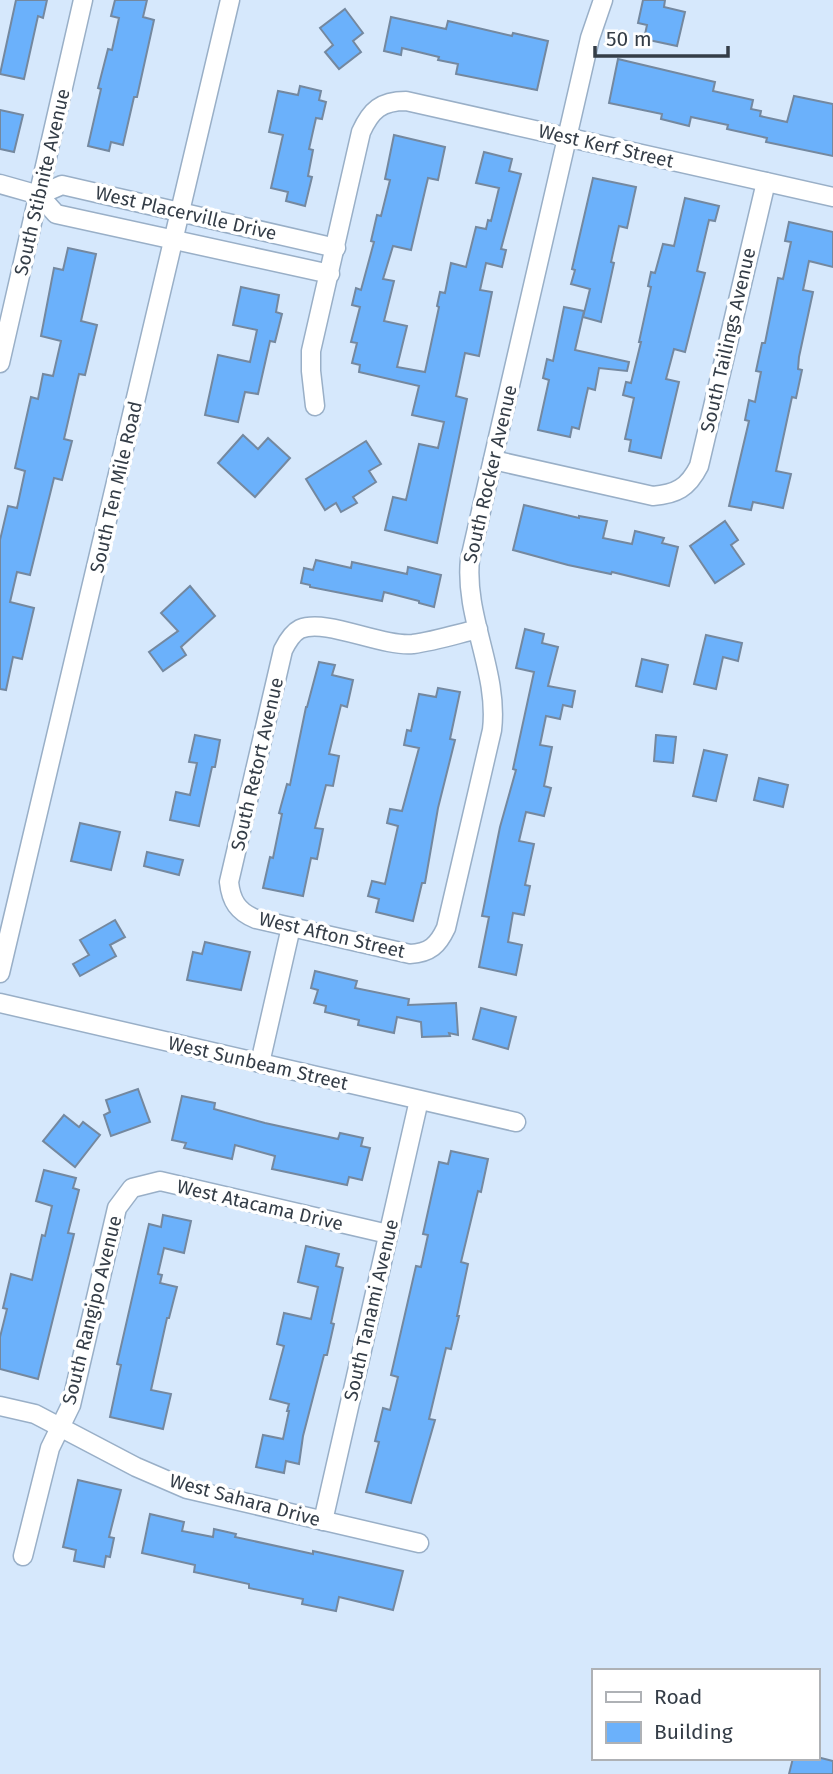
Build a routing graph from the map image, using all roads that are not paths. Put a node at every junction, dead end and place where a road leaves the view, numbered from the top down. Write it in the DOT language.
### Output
graph roads {
  1 [pos="83,0"];
  2 [pos="230,0"];
  3 [pos="603,0"];
  4 [pos="568,137"];
  5 [pos="766,182"];
  6 [pos="0,184"];
  7 [pos="38,195"];
  8 [pos="833,197"];
  9 [pos="182,212"];
  10 [pos="175,240"];
  11 [pos="336,248"];
  12 [pos="330,274"];
  13 [pos="0,363"];
  14 [pos="314,406"];
  15 [pos="493,460"];
  16 [pos="478,629"];
  17 [pos="234,904"];
  18 [pos="291,928"];
  19 [pos="434,948"];
  20 [pos="0,973"];
  21 [pos="0,1003"];
  22 [pos="260,1063"];
  23 [pos="419,1100"];
  24 [pos="516,1122"];
  25 [pos="132,1188"];
  26 [pos="388,1234"];
  27 [pos="0,1406"];
  28 [pos="62,1427"];
  29 [pos="323,1521"];
  30 [pos="419,1543"];
  31 [pos="23,1556"];
  1 -- 7 [label="street, South Stibnite Avenue"];
  2 -- 9 [label="street, South Ten Mile Road"];
  3 -- 4 [label="street, South Rocker Avenue"];
  4 -- 5 [label="street, West Kerf Street"];
  4 -- 11 [label="street, West Kerf Street"];
  4 -- 15 [label="street, South Rocker Avenue"];
  5 -- 8 [label="street, West Kerf Street"];
  5 -- 15 [label="street, South Tailings Avenue"];
  6 -- 7 [label="street, West Placerville Drive"];
  7 -- 9 [label="street, West Placerville Drive"];
  7 -- 10 [label="street, West Placerville Drive"];
  7 -- 13 [label="street, South Stibnite Avenue"];
  9 -- 10 [label="street, South Ten Mile Road"];
  9 -- 11 [label="street, West Placerville Drive"];
  10 -- 12 [label="street, West Placerville Drive"];
  10 -- 20 [label="street, South Ten Mile Road"];
  11 -- 12 [label="street"];
  12 -- 14 [label="street"];
  15 -- 16 [label="street, South Rocker Avenue"];
  16 -- 17 [label="street, South Retort Avenue"];
  16 -- 19 [label="street, South Rocker Avenue"];
  17 -- 18 [label="street, West Afton Street"];
  18 -- 19 [label="street, West Afton Street"];
  18 -- 22 [label="street"];
  21 -- 22 [label="street, West Sunbeam Street"];
  22 -- 23 [label="street, West Sunbeam Street"];
  23 -- 24 [label="street, West Sunbeam Street"];
  23 -- 26 [label="street, South Tanami Avenue"];
  25 -- 26 [label="street, West Atacama Drive"];
  25 -- 28 [label="street, South Rangipo Avenue"];
  26 -- 29 [label="street, South Tanami Avenue"];
  27 -- 28 [label="street, West Sahara Drive"];
  28 -- 29 [label="street, West Sahara Drive"];
  28 -- 31 [label="street, South Rangipo Avenue"];
  29 -- 30 [label="street, West Sahara Drive"];
}
